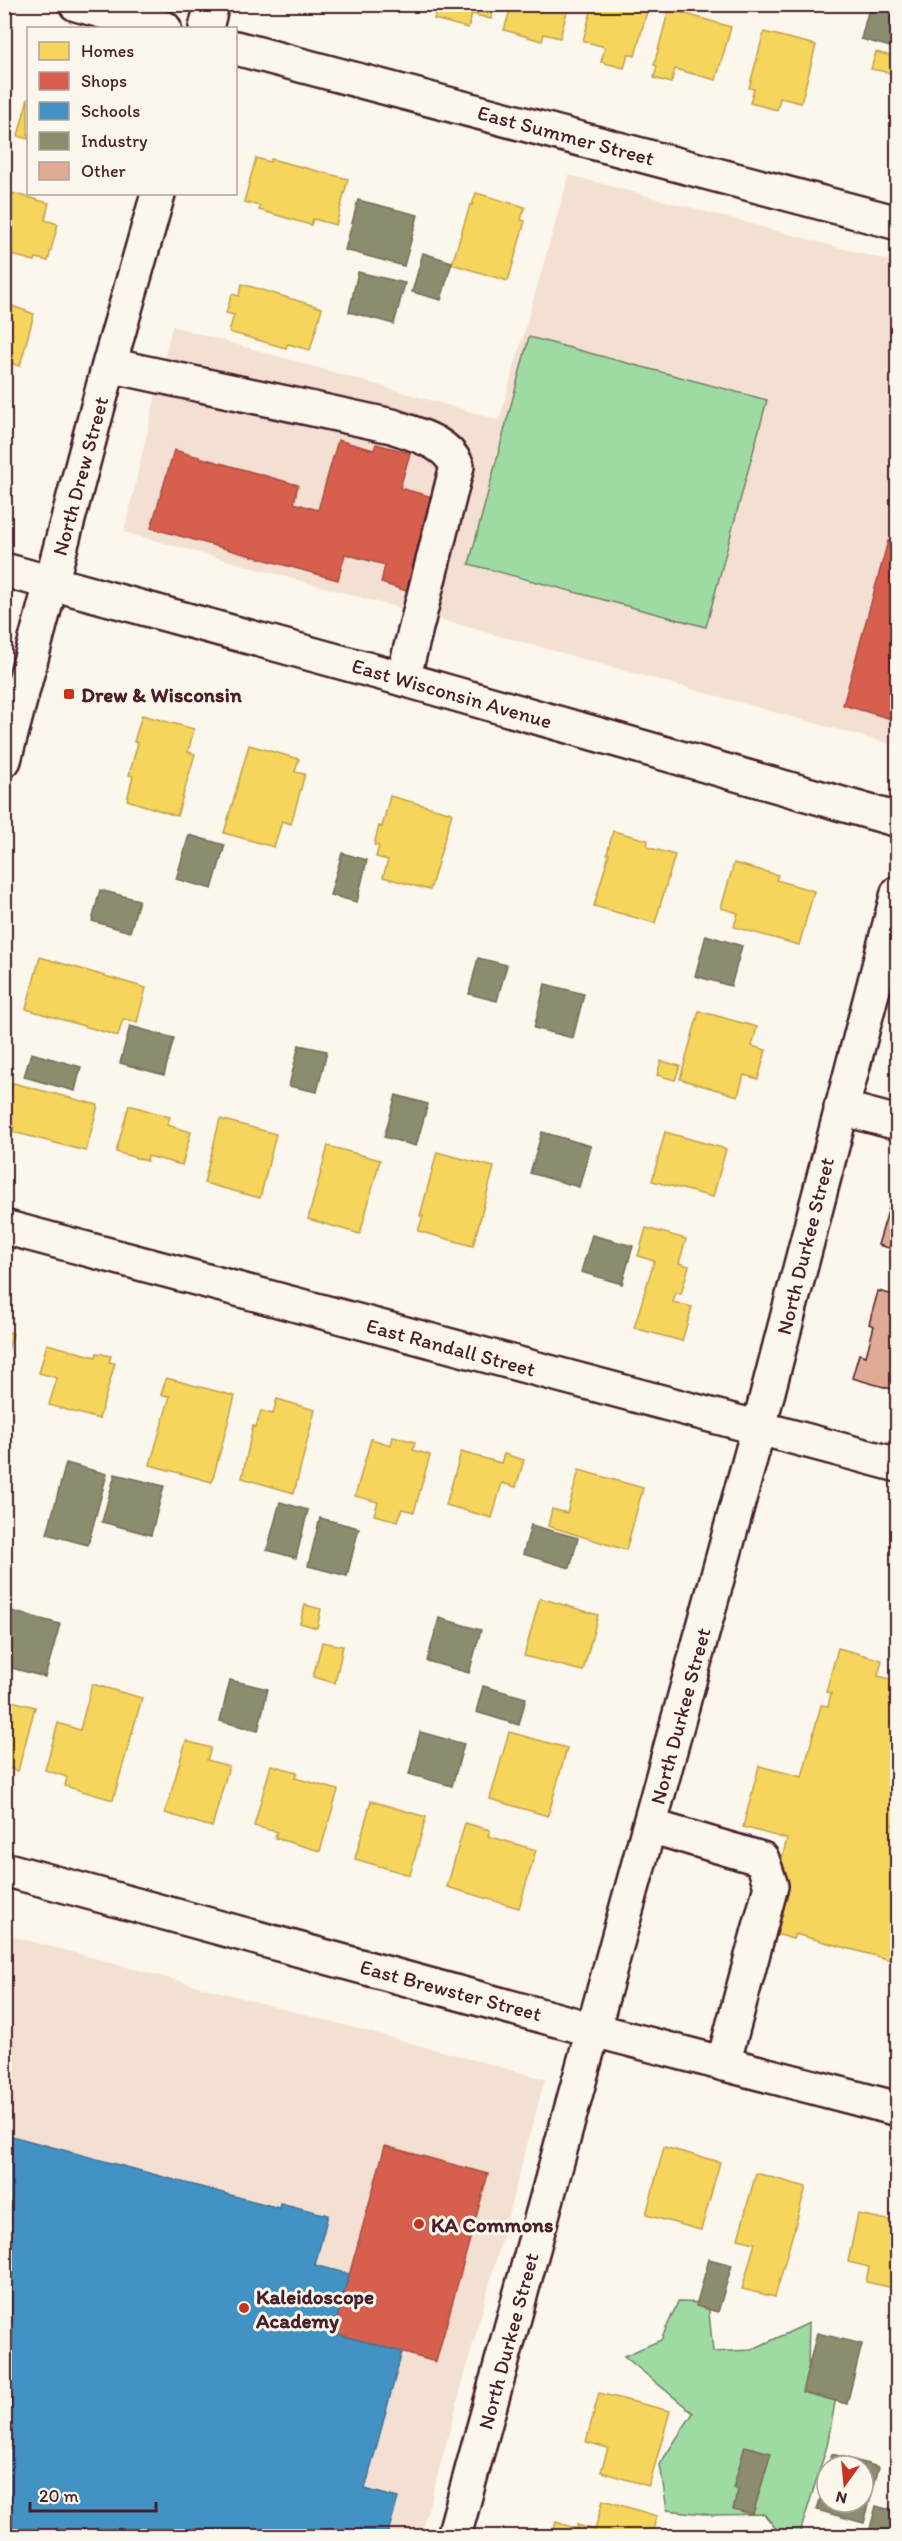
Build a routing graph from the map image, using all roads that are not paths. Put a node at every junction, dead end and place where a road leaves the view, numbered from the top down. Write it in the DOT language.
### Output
graph roads {
  1 [pos="76,4"];
  2 [pos="212,4"];
  3 [pos="160,27"];
  4 [pos="206,27"];
  5 [pos="237,48"];
  6 [pos="158,195"];
  7 [pos="897,223"];
  8 [pos="109,365"];
  9 [pos="4,570"];
  10 [pos="52,583"];
  11 [pos="403,679"];
  12 [pos="4,760"];
  13 [pos="897,820"];
  14 [pos="897,893"];
  15 [pos="841,1108"];
  16 [pos="897,1123"];
  17 [pos="4,1227"];
  18 [pos="758,1430"];
  19 [pos="897,1465"];
  20 [pos="650,1827"];
  21 [pos="4,1869"];
  22 [pos="594,2030"];
  23 [pos="723,2064"];
  24 [pos="897,2109"];
  25 [pos="454,2536"];
  1 -- 3 [label="street"];
  2 -- 4 [label="street"];
  5 -- 7 [label="street, East Summer Street"];
  6 -- 8 [label="street, North Drew Street"];
  8 -- 10 [label="street, North Drew Street"];
  8 -- 11 [label="street"];
  9 -- 10 [label="street, East Wisconsin Avenue"];
  10 -- 11 [label="street, East Wisconsin Avenue"];
  10 -- 12 [label="street, North Drew Street"];
  11 -- 13 [label="street, East Wisconsin Avenue"];
  14 -- 15 [label="street, North Durkee Street"];
  15 -- 16 [label="street"];
  15 -- 18 [label="street, North Durkee Street"];
  17 -- 18 [label="street, East Randall Street"];
  18 -- 19 [label="street, East Randall Street"];
  18 -- 20 [label="street, North Durkee Street"];
  20 -- 22 [label="street, North Durkee Street"];
  20 -- 23 [label="street"];
  21 -- 22 [label="street, East Brewster Street"];
  22 -- 23 [label="street, East Brewster Street"];
  22 -- 25 [label="street, North Durkee Street"];
  23 -- 24 [label="street, East Brewster Street"];
}
